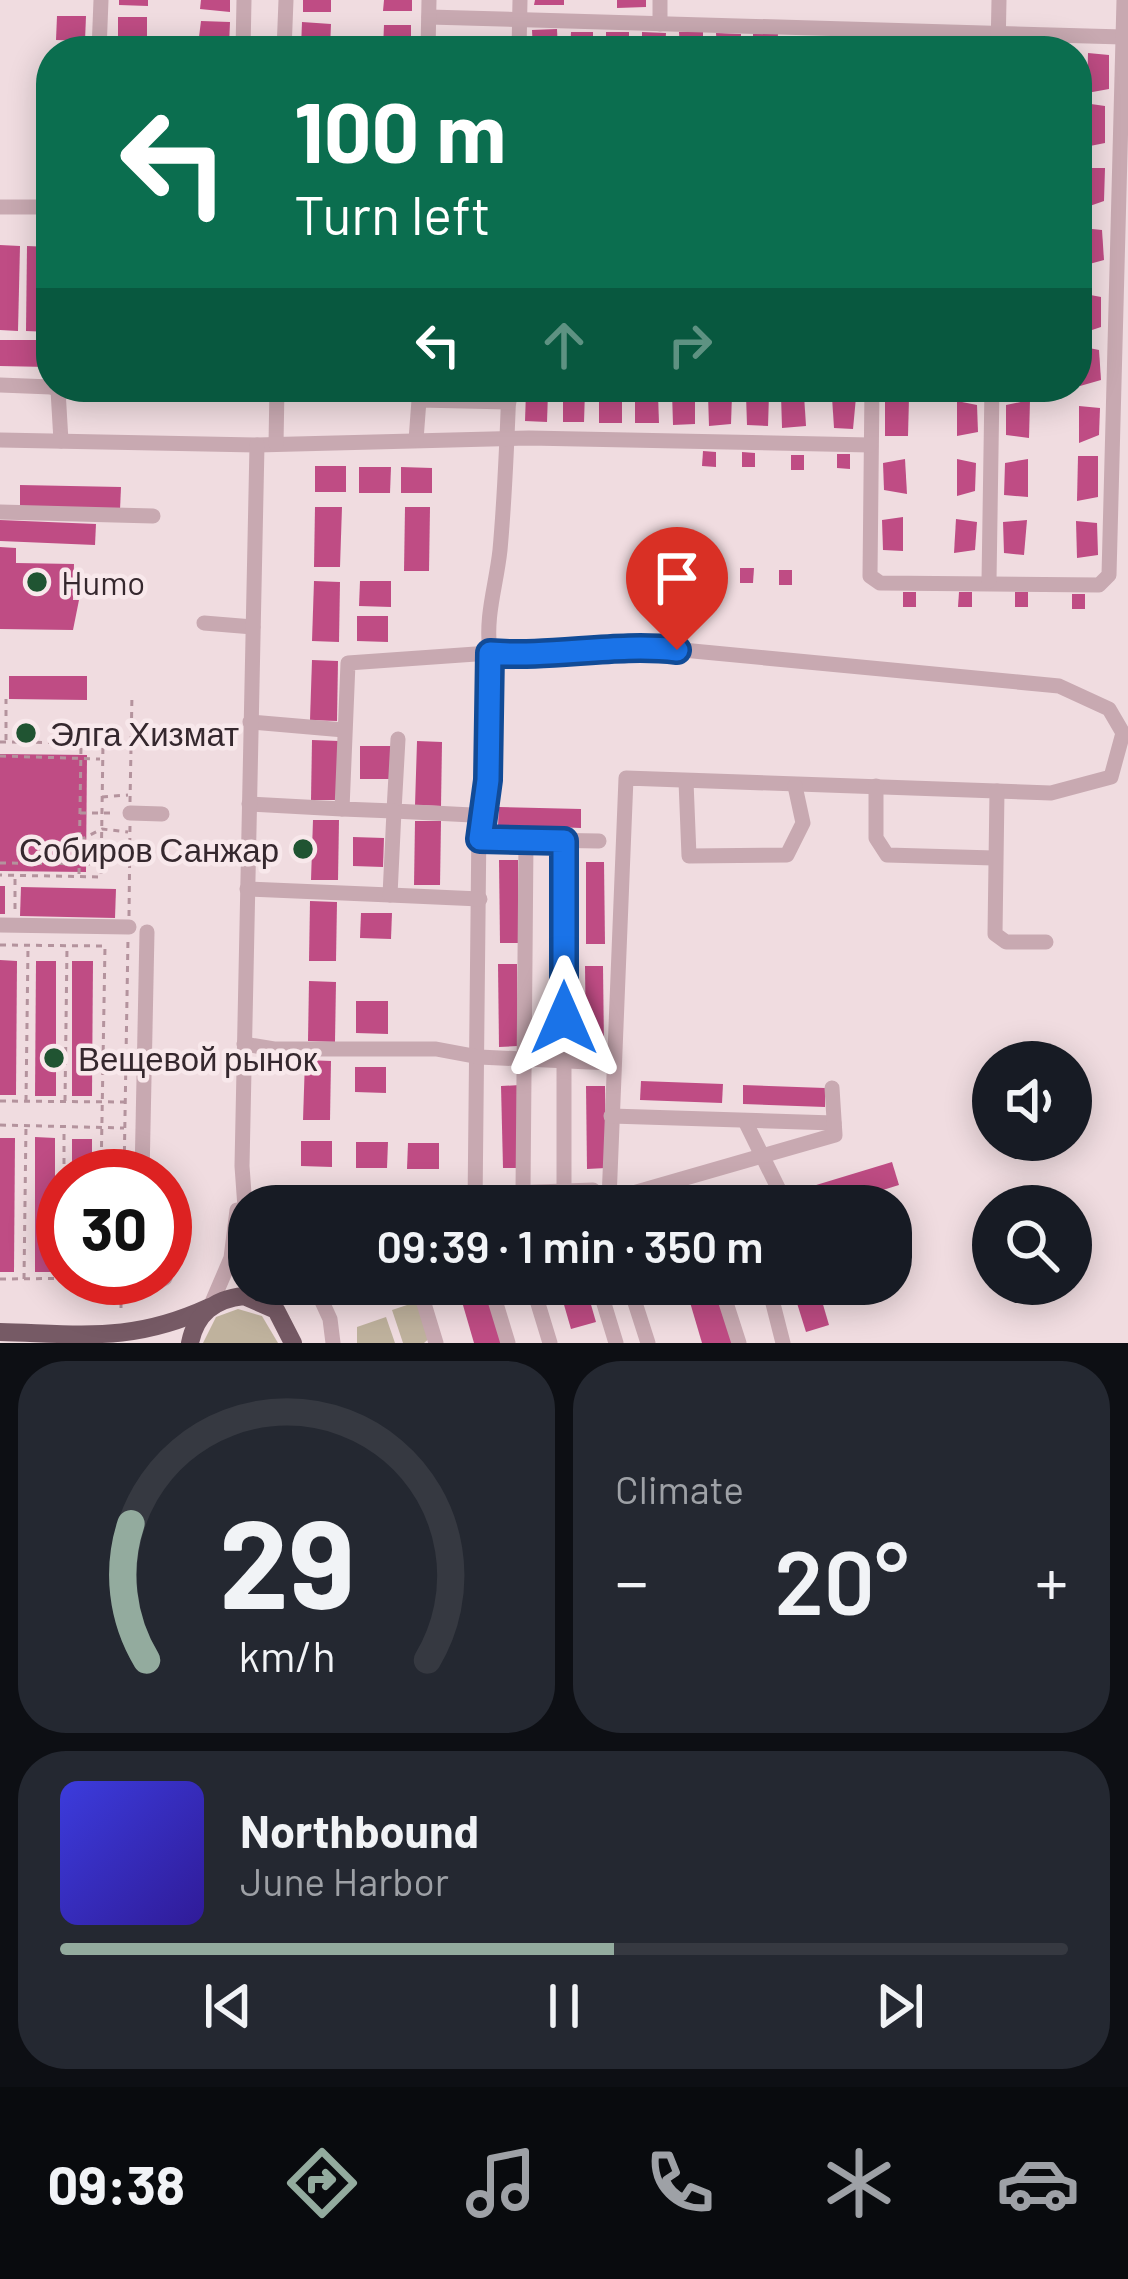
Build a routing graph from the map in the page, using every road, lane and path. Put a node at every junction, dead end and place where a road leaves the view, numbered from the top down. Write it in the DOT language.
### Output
graph roads {
  1 [pos="101,0"];
  2 [pos="244,0"];
  3 [pos="286,0"];
  4 [pos="520,0"];
  5 [pos="660,0"];
  6 [pos="999,0"];
  7 [pos="1124,0"];
  8 [pos="429,9"];
  9 [pos="520,19"];
  10 [pos="660,24"];
  11 [pos="880,29"];
  12 [pos="100,36"];
  13 [pos="243,36"];
  14 [pos="285,36"];
  15 [pos="519,36"];
  16 [pos="880,36"];
  17 [pos="940,36"];
  18 [pos="999,36"];
  19 [pos="1124,37"];
  20 [pos="1092,39"];
  21 [pos="0,207"];
  22 [pos="36,207"];
  23 [pos="0,385"];
  24 [pos="36,386"];
  25 [pos="59,402"];
  26 [pos="277,402"];
  27 [pos="418,402"];
  28 [pos="509,402"];
  29 [pos="871,402"];
  30 [pos="992,402"];
  31 [pos="510,439"];
  32 [pos="0,440"];
  33 [pos="416,440"];
  34 [pos="61,441"];
  35 [pos="276,444"];
  36 [pos="257,445"];
  37 [pos="870,445"];
  38 [pos="0,512"];
  39 [pos="153,516"];
  40 [pos="989,581"];
  41 [pos="204,623"];
  42 [pos="253,626"];
  43 [pos="490,653"];
  44 [pos="132,694"];
  45 [pos="6,699"];
  46 [pos="250,722"];
  47 [pos="344,730"];
  48 [pos="398,739"];
  49 [pos="3,742"];
  50 [pos="81,743"];
  51 [pos="0,756"];
  52 [pos="80,758"];
  53 [pos="103,759"];
  54 [pos="686,781"];
  55 [pos="795,786"];
  56 [pos="875,786"];
  57 [pos="997,791"];
  58 [pos="130,794"];
  59 [pos="102,797"];
  60 [pos="249,804"];
  61 [pos="342,808"];
  62 [pos="394,811"];
  63 [pos="80,813"];
  64 [pos="102,813"];
  65 [pos="130,813"];
  66 [pos="162,814"];
  67 [pos="102,829"];
  68 [pos="479,831"];
  69 [pos="130,832"];
  70 [pos="79,841"];
  71 [pos="526,841"];
  72 [pos="564,841"];
  73 [pos="599,841"];
  74 [pos="994,858"];
  75 [pos="0,863"];
  76 [pos="101,864"];
  77 [pos="79,865"];
  78 [pos="0,875"];
  79 [pos="15,875"];
  80 [pos="79,876"];
  81 [pos="248,889"];
  82 [pos="390,895"];
  83 [pos="480,899"];
  84 [pos="8,925"];
  85 [pos="129,927"];
  86 [pos="147,932"];
  87 [pos="1046,942"];
  88 [pos="0,945"];
  89 [pos="28,945"];
  90 [pos="67,946"];
  91 [pos="244,1044"];
  92 [pos="479,1057"];
  93 [pos="525,1060"];
  94 [pos="564,1062"];
  95 [pos="611,1063"];
  96 [pos="832,1088"];
  97 [pos="0,1101"];
  98 [pos="26,1101"];
  99 [pos="65,1101"];
  100 [pos="102,1102"];
  101 [pos="125,1102"];
  102 [pos="611,1116"];
  103 [pos="745,1121"];
  104 [pos="834,1123"];
  105 [pos="0,1125"];
  106 [pos="26,1126"];
  107 [pos="64,1126"];
  108 [pos="102,1127"];
  109 [pos="124,1128"];
  110 [pos="64,1149"];
  111 [pos="102,1149"];
  112 [pos="124,1149"];
  113 [pos="143,1149"];
  114 [pos="764,1156"];
  115 [pos="242,1166"];
  116 [pos="243,1185"];
  117 [pos="476,1185"];
  118 [pos="524,1185"];
  119 [pos="563,1185"];
  120 [pos="602,1185"];
  121 [pos="658,1185"];
  122 [pos="778,1185"];
  123 [pos="0,1279"];
  124 [pos="24,1279"];
  125 [pos="36,1279"];
  126 [pos="228,1300"];
  127 [pos="121,1305"];
  128 [pos="270,1305"];
  129 [pos="324,1305"];
  130 [pos="424,1305"];
  131 [pos="496,1305"];
  132 [pos="538,1305"];
  133 [pos="604,1305"];
  134 [pos="636,1305"];
  135 [pos="727,1305"];
  136 [pos="774,1305"];
  137 [pos="210,1307"];
  138 [pos="121,1308"];
  139 [pos="0,1332"];
  140 [pos="190,1343"];
  141 [pos="292,1343"];
  142 [pos="333,1343"];
  143 [pos="436,1343"];
  144 [pos="508,1343"];
  145 [pos="550,1343"];
  146 [pos="616,1343"];
  147 [pos="648,1343"];
  148 [pos="740,1343"];
  149 [pos="784,1343"];
  1 -- 12 [label="street"];
  2 -- 13 [label="street"];
  3 -- 14 [label="street"];
  4 -- 9 [label="street"];
  5 -- 10 [label="street"];
  6 -- 18 [label="street"];
  7 -- 19 [label="street"];
  8 -- 9 [label="street"];
  9 -- 10 [label="street"];
  9 -- 15 [label="street"];
  10 -- 11 [label="street"];
  11 -- 16 [label="street"];
  11 -- 17 [label="street"];
  19 -- 20 [label="street"];
  19 -- 40 [label="street"];
  21 -- 22 [label="street"];
  23 -- 24 [label="street"];
  25 -- 34 [label="street"];
  26 -- 35 [label="street"];
  27 -- 33 [label="street"];
  28 -- 31 [label="street"];
  29 -- 37 [label="street"];
  30 -- 40 [label="street"];
  31 -- 33 [label="street"];
  31 -- 37 [label="street"];
  31 -- 43 [label="street"];
  32 -- 34 [label="street"];
  33 -- 35 [label="street"];
  34 -- 36 [label="street"];
  35 -- 36 [label="street"];
  36 -- 42 [label="street"];
  37 -- 40 [label="street"];
  38 -- 39 [label="street"];
  41 -- 42 [label="street"];
  42 -- 46 [label="street"];
  43 -- 47 [label="street"];
  43 -- 57 [label="street"];
  43 -- 68 [label="street"];
  44 -- 58 [label="path"];
  45 -- 49 [label="path"];
  46 -- 47 [label="street"];
  46 -- 60 [label="street"];
  47 -- 61 [label="street"];
  48 -- 62 [label="street"];
  49 -- 50 [label="path"];
  50 -- 52 [label="path"];
  50 -- 53 [label="path"];
  51 -- 52 [label="path"];
  52 -- 53 [label="path"];
  52 -- 63 [label="path"];
  53 -- 59 [label="path"];
  54 -- 55 [label="street"];
  54 -- 55 [label="street"];
  54 -- 95 [label="street"];
  55 -- 56 [label="street"];
  56 -- 57 [label="street"];
  56 -- 74 [label="street"];
  57 -- 74 [label="street"];
  58 -- 59 [label="path"];
  58 -- 65 [label="path"];
  59 -- 64 [label="path"];
  60 -- 61 [label="street"];
  60 -- 81 [label="street"];
  61 -- 62 [label="street"];
  62 -- 68 [label="street"];
  62 -- 82 [label="street"];
  63 -- 64 [label="path"];
  63 -- 70 [label="path"];
  64 -- 67 [label="path"];
  65 -- 66 [label="street"];
  65 -- 69 [label="path"];
  67 -- 69 [label="path"];
  67 -- 70 [label="path"];
  67 -- 76 [label="path"];
  68 -- 71 [label="street"];
  68 -- 83 [label="street"];
  69 -- 85 [label="path"];
  70 -- 77 [label="path"];
  71 -- 72 [label="street"];
  71 -- 93 [label="street"];
  72 -- 73 [label="street"];
  72 -- 94 [label="street"];
  74 -- 87 [label="street"];
  75 -- 77 [label="path"];
  76 -- 77 [label="path"];
  76 -- 80 [label="path"];
  77 -- 80 [label="path"];
  78 -- 79 [label="path"];
  79 -- 80 [label="path"];
  79 -- 84 [label="path"];
  81 -- 82 [label="street"];
  81 -- 91 [label="street"];
  82 -- 83 [label="street"];
  83 -- 92 [label="street"];
  84 -- 85 [label="street"];
  85 -- 101 [label="path"];
  86 -- 113 [label="street"];
  88 -- 89 [label="path"];
  89 -- 90 [label="path"];
  89 -- 98 [label="path"];
  90 -- 99 [label="path"];
  90 -- 100 [label="path"];
  91 -- 92 [label="street"];
  91 -- 115 [label="street"];
  92 -- 93 [label="street"];
  92 -- 117 [label="street"];
  93 -- 94 [label="street"];
  93 -- 118 [label="street"];
  94 -- 95 [label="street"];
  94 -- 119 [label="street"];
  95 -- 102 [label="street"];
  96 -- 104 [label="street"];
  97 -- 98 [label="path"];
  98 -- 99 [label="path"];
  99 -- 100 [label="path"];
  100 -- 101 [label="path"];
  100 -- 108 [label="path"];
  101 -- 109 [label="path"];
  102 -- 103 [label="street"];
  102 -- 120 [label="street"];
  103 -- 104 [label="street"];
  103 -- 114 [label="street"];
  104 -- 114 [label="street"];
  105 -- 106 [label="path"];
  106 -- 107 [label="path"];
  106 -- 124 [label="path"];
  107 -- 108 [label="path"];
  107 -- 110 [label="path"];
  108 -- 109 [label="path"];
  108 -- 111 [label="path"];
  109 -- 112 [label="path"];
  114 -- 121 [label="street"];
  114 -- 122 [label="street"];
  115 -- 116 [label="street"];
  115 -- 137 [label="street"];
  123 -- 124 [label="path"];
  124 -- 125 [label="path"];
  126 -- 137 [label="main road"];
  127 -- 138 [label="path"];
  128 -- 141 [label="main road"];
  129 -- 142 [label="street"];
  130 -- 143 [label="street"];
  131 -- 144 [label="street"];
  132 -- 145 [label="street"];
  133 -- 146 [label="street"];
  134 -- 147 [label="street"];
  135 -- 148 [label="street"];
  136 -- 149 [label="street"];
  137 -- 139 [label="main road"];
  137 -- 140 [label="main road"];
}
